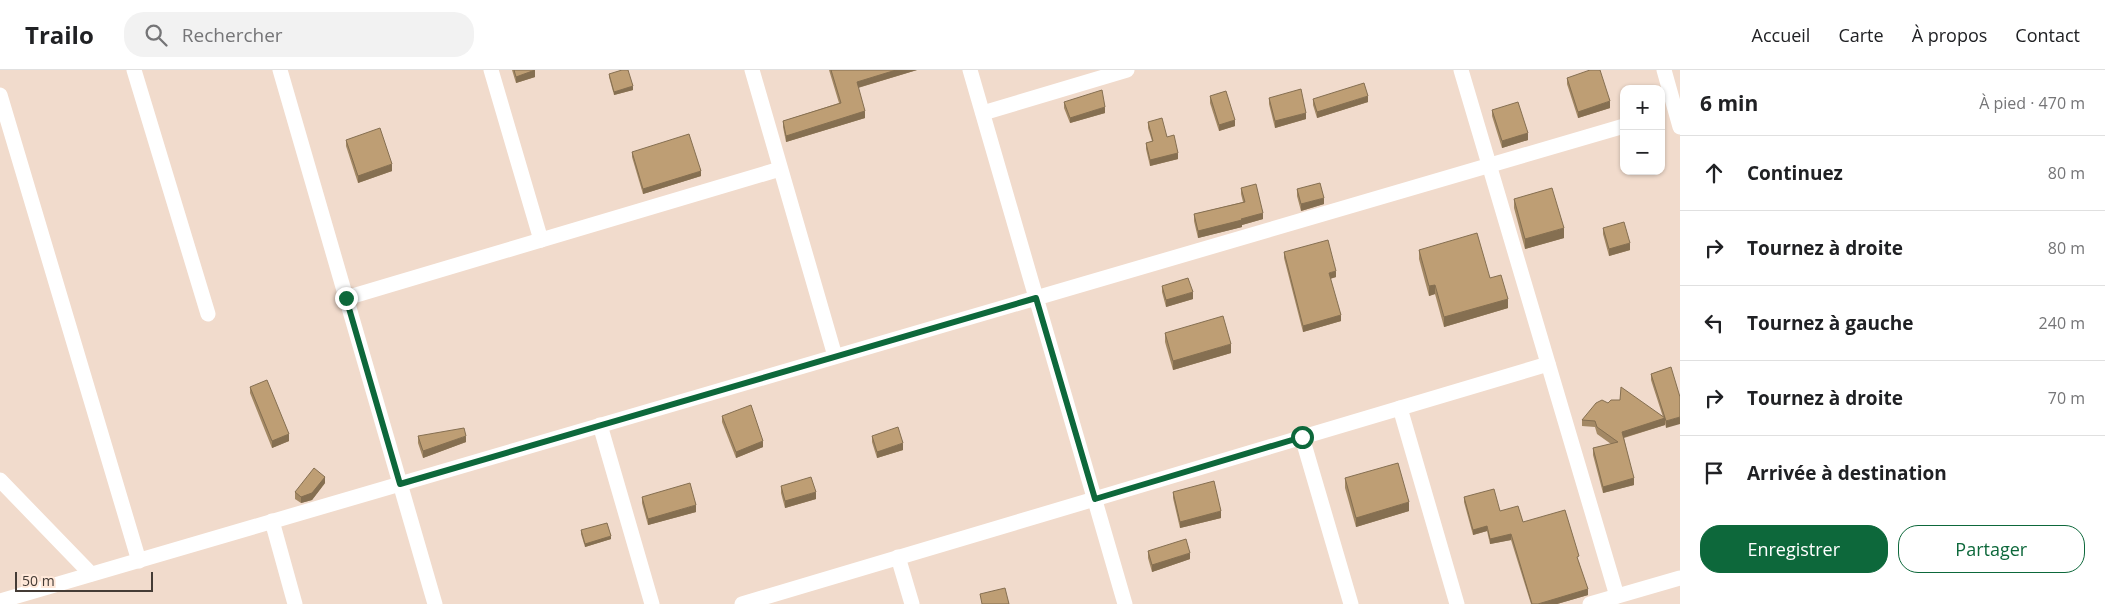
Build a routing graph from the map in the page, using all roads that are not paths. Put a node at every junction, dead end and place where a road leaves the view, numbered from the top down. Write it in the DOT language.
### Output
graph roads {
  1 [pos="134,70"];
  2 [pos="280,70"];
  3 [pos="491,70"];
  4 [pos="752,70"];
  5 [pos="970,70"];
  6 [pos="1128,70"];
  7 [pos="1461,70"];
  8 [pos="1664,70"];
  9 [pos="0,94"];
  10 [pos="1672,111"];
  11 [pos="983,113"];
  12 [pos="1620,127"];
  13 [pos="1680,127"];
  14 [pos="1489,165"];
  15 [pos="780,169"];
  16 [pos="541,240"];
  17 [pos="346,298"];
  18 [pos="1036,298"];
  19 [pos="208,314"];
  20 [pos="835,356"];
  21 [pos="1548,364"];
  22 [pos="1400,408"];
  23 [pos="600,425"];
  24 [pos="1302,437"];
  25 [pos="0,480"];
  26 [pos="400,484"];
  27 [pos="1095,499"];
  28 [pos="272,521"];
  29 [pos="898,557"];
  30 [pos="139,561"];
  31 [pos="91,574"];
  32 [pos="1680,578"];
  33 [pos="1617,596"];
  34 [pos="0,601"];
  35 [pos="295,604"];
  36 [pos="436,604"];
  37 [pos="652,604"];
  38 [pos="742,604"];
  39 [pos="912,604"];
  40 [pos="1125,604"];
  41 [pos="1351,604"];
  42 [pos="1457,604"];
  43 [pos="1590,604"];
  1 -- 19 [label="street"];
  2 -- 17 [label="street"];
  3 -- 16 [label="street"];
  4 -- 15 [label="street"];
  5 -- 11 [label="street"];
  6 -- 11 [label="street"];
  7 -- 14 [label="street"];
  8 -- 10 [label="street"];
  9 -- 30 [label="street"];
  10 -- 13 [label="street"];
  11 -- 18 [label="street"];
  12 -- 14 [label="street"];
  14 -- 18 [label="street"];
  14 -- 21 [label="street"];
  15 -- 16 [label="street"];
  15 -- 20 [label="street"];
  16 -- 17 [label="street"];
  17 -- 26 [label="street"];
  18 -- 20 [label="street"];
  18 -- 27 [label="street"];
  20 -- 23 [label="street"];
  21 -- 22 [label="street"];
  21 -- 33 [label="street"];
  22 -- 24 [label="street"];
  22 -- 42 [label="street"];
  23 -- 26 [label="street"];
  23 -- 37 [label="street"];
  24 -- 27 [label="street"];
  24 -- 41 [label="street"];
  25 -- 31 [label="street"];
  26 -- 28 [label="street"];
  26 -- 36 [label="street"];
  27 -- 29 [label="street"];
  27 -- 40 [label="street"];
  28 -- 30 [label="street"];
  28 -- 35 [label="street"];
  29 -- 38 [label="street"];
  29 -- 39 [label="street"];
  30 -- 31 [label="street"];
  31 -- 34 [label="street"];
  32 -- 33 [label="street"];
  33 -- 43 [label="street"];
}
